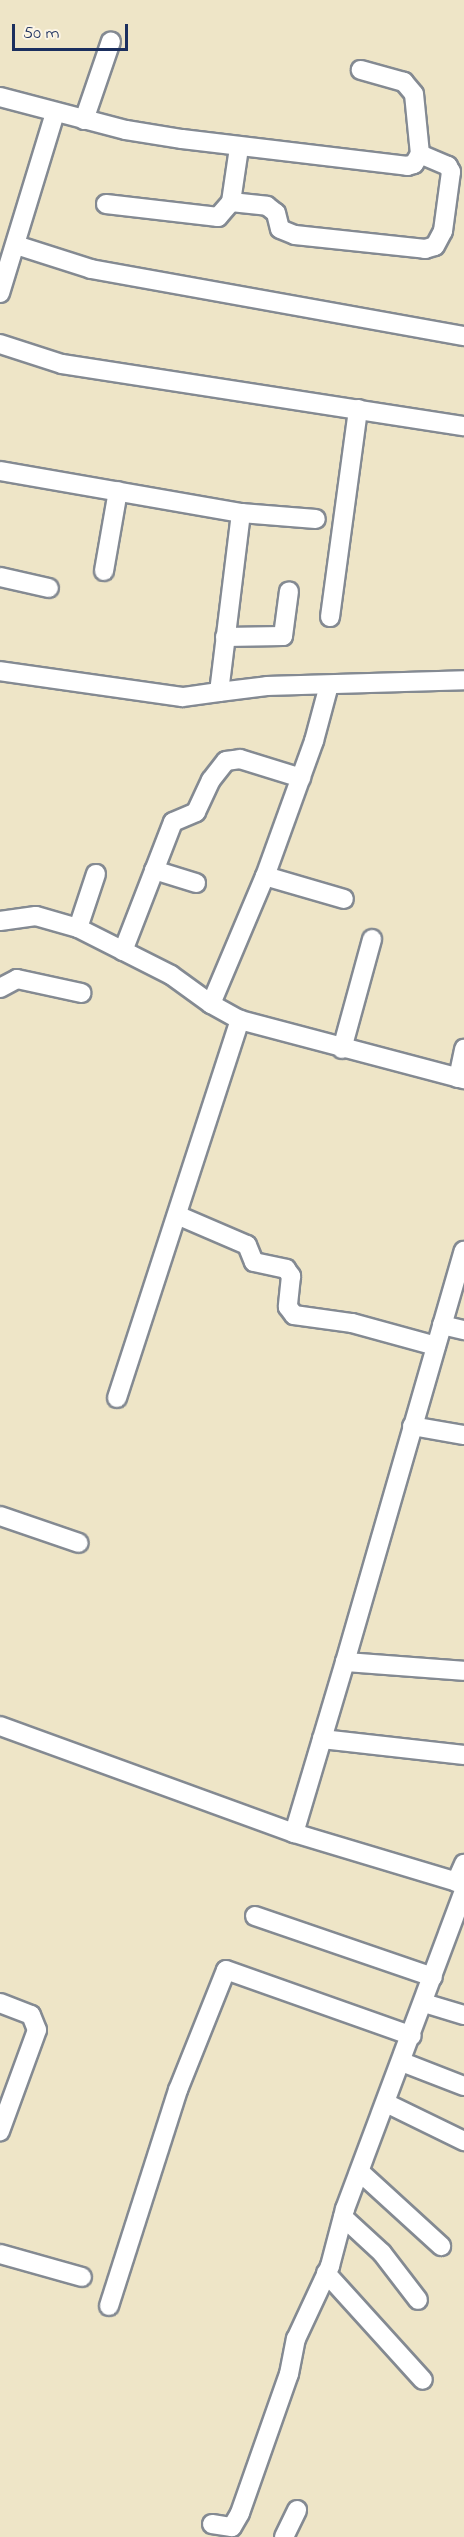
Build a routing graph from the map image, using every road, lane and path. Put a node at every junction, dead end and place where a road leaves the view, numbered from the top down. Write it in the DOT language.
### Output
graph roads {
  1 [pos="111,40"];
  2 [pos="361,70"];
  3 [pos="0,97"];
  4 [pos="55,113"];
  5 [pos="84,120"];
  6 [pos="239,148"];
  7 [pos="420,154"];
  8 [pos="231,202"];
  9 [pos="106,204"];
  10 [pos="16,244"];
  11 [pos="0,293"];
  12 [pos="464,336"];
  13 [pos="0,344"];
  14 [pos="358,410"];
  15 [pos="464,426"];
  16 [pos="0,471"];
  17 [pos="118,492"];
  18 [pos="241,513"];
  19 [pos="316,519"];
  20 [pos="104,571"];
  21 [pos="0,577"];
  22 [pos="49,588"];
  23 [pos="289,591"];
  24 [pos="330,617"];
  25 [pos="225,637"];
  26 [pos="0,671"];
  27 [pos="464,680"];
  28 [pos="329,685"];
  29 [pos="219,692"];
  30 [pos="301,778"];
  31 [pos="154,870"];
  32 [pos="96,874"];
  33 [pos="265,876"];
  34 [pos="196,882"];
  35 [pos="344,899"];
  36 [pos="0,921"];
  37 [pos="78,928"];
  38 [pos="372,939"];
  39 [pos="123,951"];
  40 [pos="0,988"];
  41 [pos="82,993"];
  42 [pos="212,1004"];
  43 [pos="240,1020"];
  44 [pos="342,1049"];
  45 [pos="464,1049"];
  46 [pos="461,1079"];
  47 [pos="177,1215"];
  48 [pos="464,1251"];
  49 [pos="442,1325"];
  50 [pos="464,1330"];
  51 [pos="436,1346"];
  52 [pos="117,1398"];
  53 [pos="412,1426"];
  54 [pos="464,1436"];
  55 [pos="0,1516"];
  56 [pos="79,1543"];
  57 [pos="345,1662"];
  58 [pos="464,1671"];
  59 [pos="0,1725"];
  60 [pos="322,1739"];
  61 [pos="464,1755"];
  62 [pos="294,1833"];
  63 [pos="464,1864"];
  64 [pos="461,1885"];
  65 [pos="255,1916"];
  66 [pos="433,1977"];
  67 [pos="0,2003"];
  68 [pos="424,2003"];
  69 [pos="464,2015"];
  70 [pos="412,2036"];
  71 [pos="402,2062"];
  72 [pos="464,2086"];
  73 [pos="386,2103"];
  74 [pos="0,2131"];
  75 [pos="464,2141"];
  76 [pos="360,2172"];
  77 [pos="343,2217"];
  78 [pos="441,2246"];
  79 [pos="0,2254"];
  80 [pos="326,2273"];
  81 [pos="82,2277"];
  82 [pos="418,2300"];
  83 [pos="109,2306"];
  84 [pos="423,2380"];
  85 [pos="297,2510"];
  86 [pos="212,2524"];
  87 [pos="284,2537"];
  1 -- 5 [label="street"];
  2 -- 7 [label="street"];
  3 -- 4 [label="street"];
  4 -- 5 [label="street"];
  4 -- 10 [label="street"];
  5 -- 6 [label="street"];
  6 -- 7 [label="street"];
  6 -- 8 [label="street"];
  7 -- 8 [label="street"];
  8 -- 9 [label="street"];
  10 -- 11 [label="street"];
  10 -- 12 [label="street"];
  13 -- 14 [label="street"];
  14 -- 15 [label="street"];
  14 -- 24 [label="street"];
  16 -- 17 [label="street"];
  17 -- 18 [label="street"];
  17 -- 20 [label="street"];
  18 -- 19 [label="street"];
  18 -- 25 [label="street"];
  21 -- 22 [label="street"];
  23 -- 25 [label="street"];
  25 -- 29 [label="street"];
  26 -- 29 [label="street"];
  27 -- 28 [label="street"];
  28 -- 29 [label="street"];
  28 -- 30 [label="street"];
  30 -- 31 [label="street"];
  30 -- 33 [label="street"];
  31 -- 34 [label="street"];
  31 -- 39 [label="street"];
  32 -- 37 [label="street"];
  33 -- 35 [label="street"];
  33 -- 42 [label="street"];
  36 -- 37 [label="street"];
  37 -- 39 [label="street"];
  38 -- 44 [label="street"];
  39 -- 42 [label="street"];
  40 -- 41 [label="street"];
  42 -- 43 [label="street"];
  43 -- 44 [label="street"];
  43 -- 47 [label="street"];
  44 -- 46 [label="street"];
  45 -- 46 [label="street"];
  47 -- 51 [label="street"];
  47 -- 52 [label="street"];
  48 -- 49 [label="street"];
  49 -- 50 [label="street"];
  49 -- 51 [label="street"];
  51 -- 53 [label="street"];
  53 -- 54 [label="street"];
  53 -- 57 [label="street"];
  55 -- 56 [label="street"];
  57 -- 58 [label="street"];
  57 -- 60 [label="street"];
  59 -- 62 [label="street"];
  60 -- 61 [label="street"];
  60 -- 62 [label="street"];
  62 -- 64 [label="street"];
  63 -- 64 [label="street"];
  64 -- 66 [label="street"];
  65 -- 66 [label="street"];
  66 -- 68 [label="street"];
  67 -- 74 [label="street"];
  68 -- 69 [label="street"];
  68 -- 70 [label="street"];
  70 -- 71 [label="street"];
  70 -- 83 [label="street"];
  71 -- 72 [label="street"];
  71 -- 73 [label="street"];
  73 -- 75 [label="street"];
  73 -- 76 [label="street"];
  76 -- 77 [label="street"];
  76 -- 78 [label="street"];
  77 -- 80 [label="street"];
  77 -- 82 [label="street"];
  79 -- 81 [label="street"];
  80 -- 84 [label="street"];
  80 -- 86 [label="street"];
  85 -- 87 [label="street"];
}
